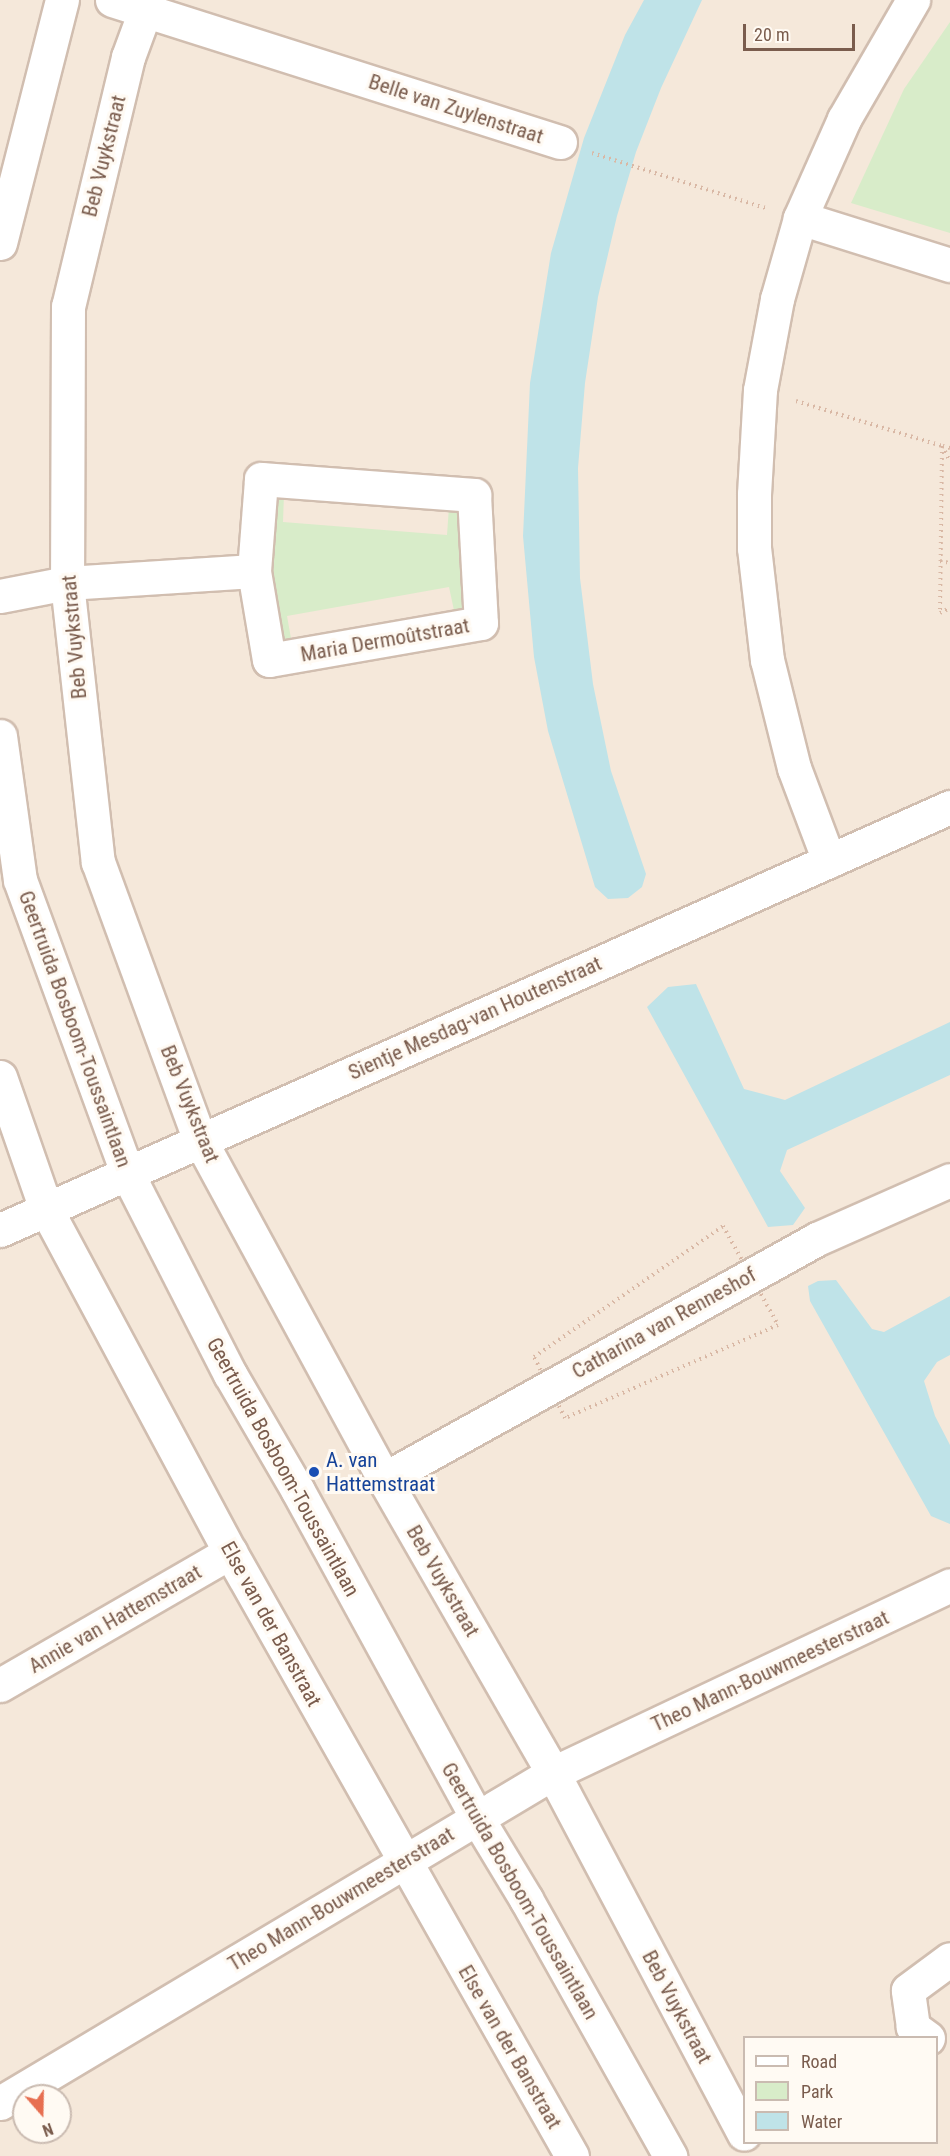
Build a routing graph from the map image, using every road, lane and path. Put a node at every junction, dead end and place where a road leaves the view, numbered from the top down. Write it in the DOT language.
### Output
graph roads {
  1 [pos="62,0"];
  2 [pos="112,0"];
  3 [pos="913,0"];
  4 [pos="147,5"];
  5 [pos="560,142"];
  6 [pos="800,218"];
  7 [pos="0,243"];
  8 [pos="950,264"];
  9 [pos="760,390"];
  10 [pos="942,446"];
  11 [pos="950,448"];
  12 [pos="950,461"];
  13 [pos="940,561"];
  14 [pos="950,563"];
  15 [pos="254,571"];
  16 [pos="67,583"];
  17 [pos="0,596"];
  18 [pos="950,608"];
  19 [pos="0,736"];
  20 [pos="950,807"];
  21 [pos="829,861"];
  22 [pos="0,1077"];
  23 [pos="200,1140"];
  24 [pos="127,1173"];
  25 [pos="950,1180"];
  26 [pos="46,1209"];
  27 [pos="0,1230"];
  28 [pos="384,1479"];
  29 [pos="230,1552"];
  30 [pos="950,1585"];
  31 [pos="0,1686"];
  32 [pos="553,1773"];
  33 [pos="477,1818"];
  34 [pos="405,1862"];
  35 [pos="950,1959"];
  36 [pos="917,2036"];
  37 [pos="0,2103"];
  38 [pos="743,2128"];
  39 [pos="572,2156"];
  40 [pos="670,2156"];
  1 -- 7 [label="street"];
  2 -- 4 [label="street, Belle van Zuylenstraat"];
  3 -- 6 [label="street"];
  4 -- 5 [label="street, Belle van Zuylenstraat"];
  4 -- 16 [label="street, Beb Vuykstraat"];
  5 -- 6 [label="path, Belle van Zuylenstraat"];
  6 -- 8 [label="street"];
  6 -- 9 [label="street"];
  9 -- 10 [label="path"];
  9 -- 21 [label="street"];
  10 -- 11 [label="path"];
  10 -- 12 [label="path"];
  10 -- 13 [label="path"];
  13 -- 14 [label="path"];
  13 -- 18 [label="path"];
  15 -- 15 [label="street, Maria Dermoûtstraat"];
  15 -- 16 [label="street"];
  16 -- 17 [label="street"];
  16 -- 23 [label="street, Beb Vuykstraat"];
  19 -- 24 [label="street, Geertruida Bosboom-Toussaintlaan"];
  20 -- 21 [label="street, Sientje Mesdag-van Houtenstraat"];
  21 -- 23 [label="street, Sientje Mesdag-van Houtenstraat"];
  22 -- 26 [label="street, Else van der Banstraat"];
  23 -- 24 [label="street, Sientje Mesdag-van Houtenstraat"];
  23 -- 28 [label="street, Beb Vuykstraat"];
  24 -- 26 [label="street, Sientje Mesdag-van Houtenstraat"];
  24 -- 33 [label="street, Geertruida Bosboom-Toussaintlaan"];
  25 -- 28 [label="street, Catharina van Renneshof"];
  26 -- 27 [label="street, Sientje Mesdag-van Houtenstraat"];
  26 -- 29 [label="street, Else van der Banstraat"];
  28 -- 32 [label="street, Beb Vuykstraat"];
  29 -- 31 [label="street, Annie van Hattemstraat"];
  29 -- 34 [label="street, Else van der Banstraat"];
  30 -- 32 [label="street, Theo Mann-Bouwmeesterstraat"];
  32 -- 33 [label="street, Theo Mann-Bouwmeesterstraat"];
  32 -- 38 [label="street, Beb Vuykstraat"];
  33 -- 34 [label="street, Theo Mann-Bouwmeesterstraat"];
  33 -- 40 [label="street, Geertruida Bosboom-Toussaintlaan"];
  34 -- 37 [label="street, Theo Mann-Bouwmeesterstraat"];
  34 -- 39 [label="street, Else van der Banstraat"];
  35 -- 36 [label="street"];
}
